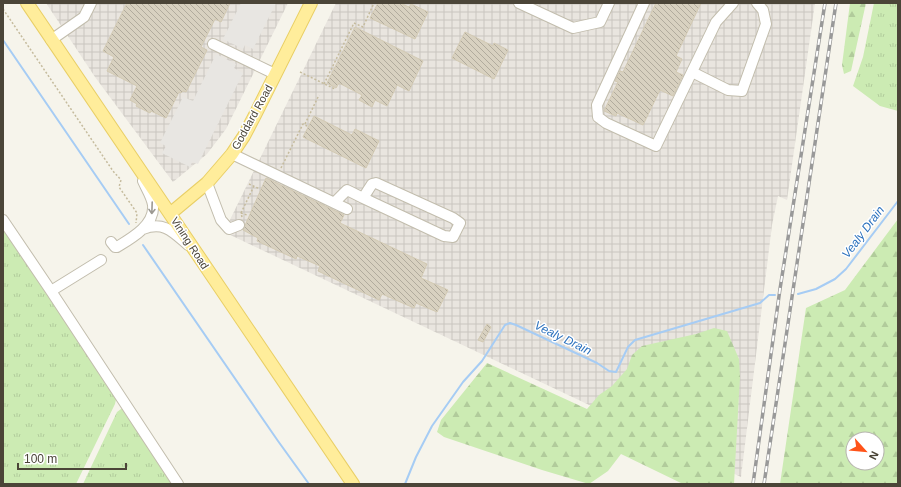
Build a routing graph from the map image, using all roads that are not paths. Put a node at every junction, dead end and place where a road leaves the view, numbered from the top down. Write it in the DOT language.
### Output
graph roads {
  1 [pos="27,3"];
  2 [pos="91,3"];
  3 [pos="311,3"];
  4 [pos="519,3"];
  5 [pos="609,3"];
  6 [pos="644,3"];
  7 [pos="733,3"];
  8 [pos="757,3"];
  9 [pos="52,40"];
  10 [pos="213,44"];
  11 [pos="692,72"];
  12 [pos="275,74"];
  13 [pos="232,154"];
  14 [pos="137,166"];
  15 [pos="207,183"];
  16 [pos="363,198"];
  17 [pos="334,203"];
  18 [pos="347,209"];
  19 [pos="171,213"];
  20 [pos="3,220"];
  21 [pos="241,221"];
  22 [pos="139,226"];
  23 [pos="111,242"];
  24 [pos="194,250"];
  25 [pos="101,260"];
  26 [pos="51,291"];
  27 [pos="178,484"];
  28 [pos="354,484"];
  1 -- 9 [label="main road, Vining Road"];
  2 -- 9 [label="street"];
  3 -- 12 [label="main road, Goddard Road"];
  4 -- 5 [label="street"];
  6 -- 11 [label="street"];
  7 -- 11 [label="street"];
  8 -- 11 [label="street"];
  9 -- 14 [label="main road, Vining Road"];
  10 -- 12 [label="street"];
  12 -- 13 [label="main road, Goddard Road"];
  13 -- 15 [label="main road, Goddard Road"];
  13 -- 17 [label="street"];
  14 -- 19 [label="main road, Vining Road"];
  14 -- 22 [label="street, one-way"];
  15 -- 19 [label="main road, Goddard Road"];
  15 -- 21 [label="street"];
  16 -- 16 [label="street"];
  16 -- 17 [label="street"];
  17 -- 18 [label="street"];
  19 -- 24 [label="main road, Vining Road"];
  20 -- 26 [label="street"];
  22 -- 23 [label="street"];
  22 -- 24 [label="street"];
  24 -- 28 [label="main road, Vining Road"];
  25 -- 26 [label="street"];
  26 -- 27 [label="street"];
}
